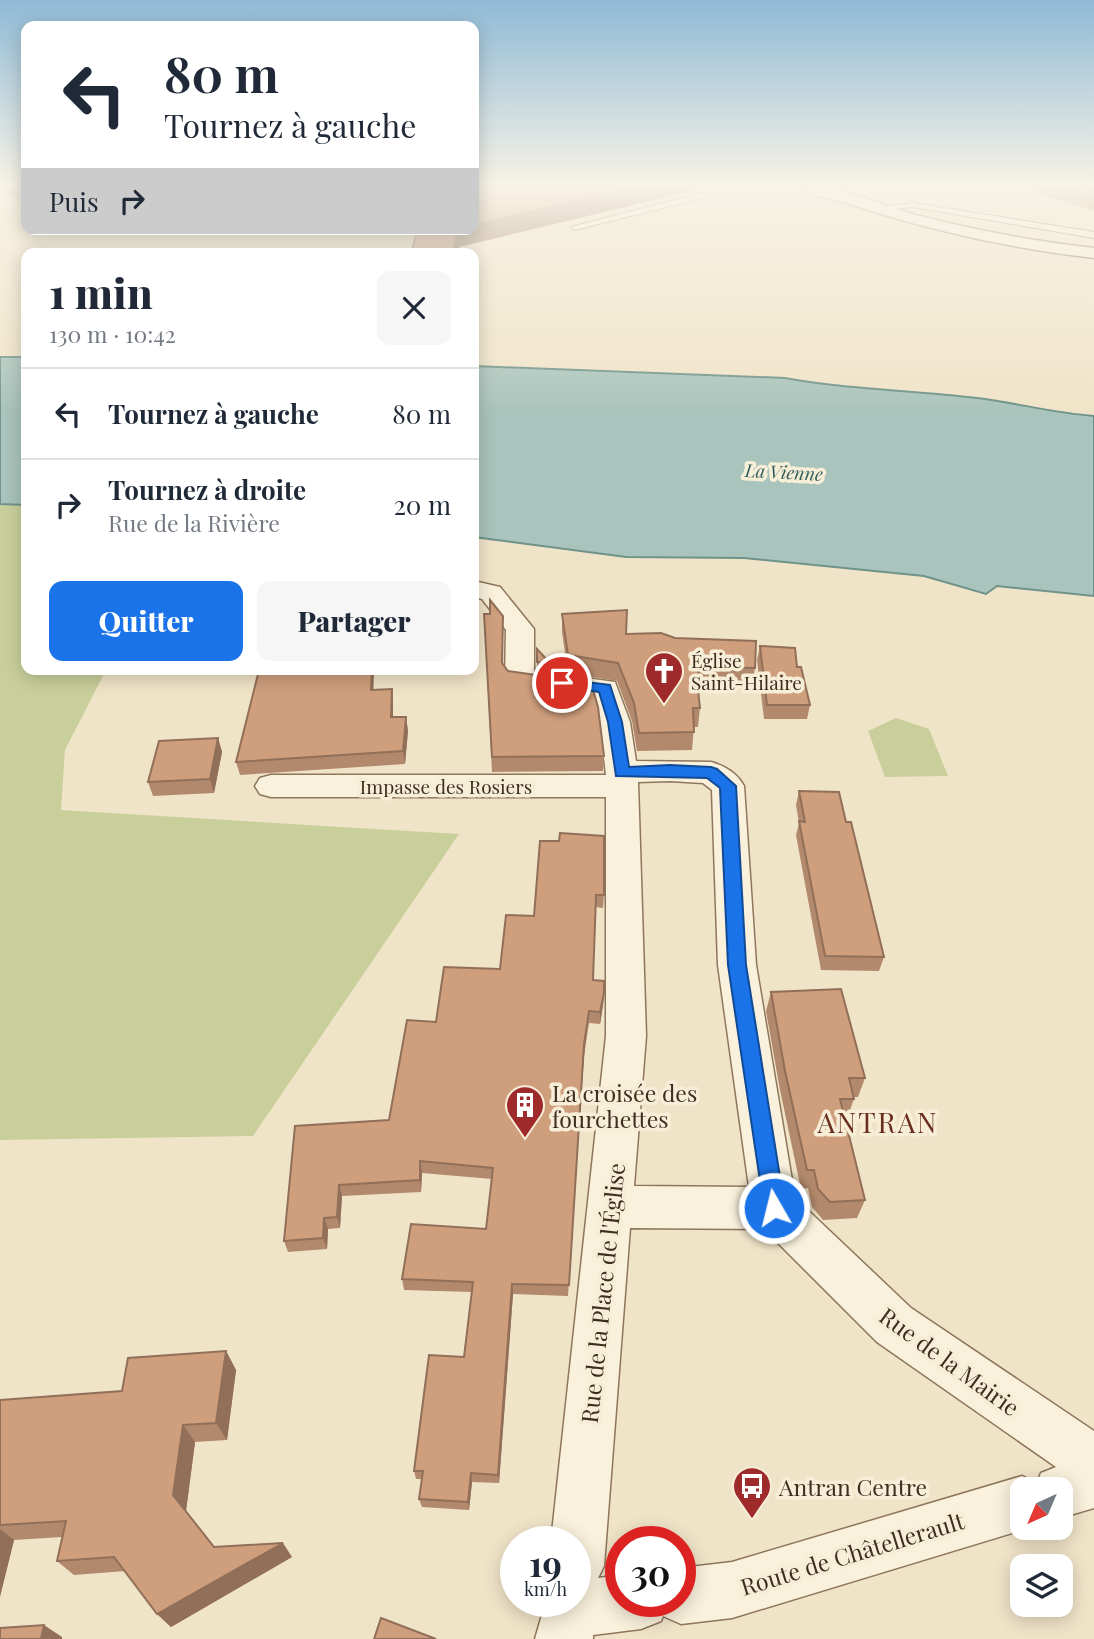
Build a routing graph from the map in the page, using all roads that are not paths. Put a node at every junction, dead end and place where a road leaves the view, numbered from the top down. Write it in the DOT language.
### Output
graph roads {
  1 [pos="479,590"];
  2 [pos="622,779"];
  3 [pos="271,786"];
  4 [pos="611,1207"];
  5 [pos="774,1208"];
  6 [pos="1094,1462"];
  7 [pos="1094,1482"];
  8 [pos="1073,1488"];
  9 [pos="1010,1507"];
  10 [pos="579,1526"];
  11 [pos="696,1594"];
  1 -- 2 [label="street, Rue de la Place de l'Église"];
  2 -- 3 [label="street, Impasse des Rosiers"];
  2 -- 4 [label="street, Rue de la Place de l'Église"];
  2 -- 5 [label="street"];
  4 -- 5 [label="street"];
  4 -- 10 [label="street, Rue de la Place de l'Église"];
  5 -- 6 [label="street, Rue de la Mairie"];
  7 -- 8 [label="street"];
  9 -- 11 [label="street, Route de Châtellerault"];
}
